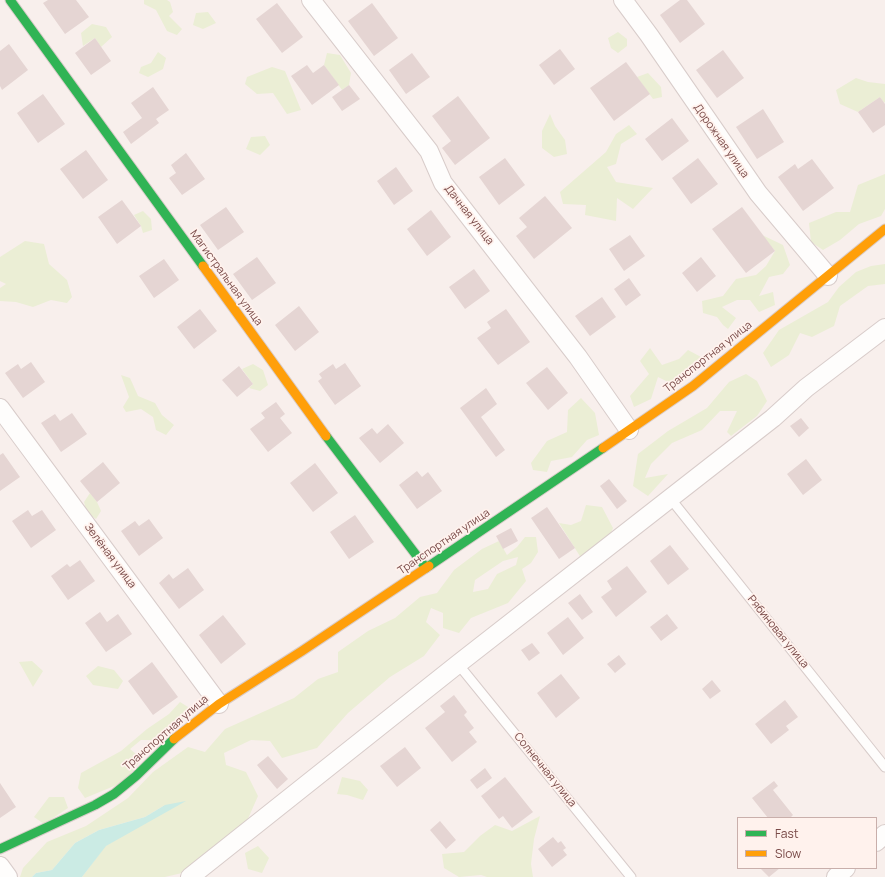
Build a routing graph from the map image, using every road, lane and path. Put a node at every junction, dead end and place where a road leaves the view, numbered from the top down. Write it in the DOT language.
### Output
graph roads {
  1 [pos="10,0"];
  2 [pos="311,0"];
  3 [pos="623,0"];
  4 [pos="885,229"];
  5 [pos="828,276"];
  6 [pos="885,328"];
  7 [pos="0,408"];
  8 [pos="629,430"];
  9 [pos="670,498"];
  10 [pos="426,568"];
  11 [pos="458,664"];
  12 [pos="219,704"];
  13 [pos="885,767"];
  14 [pos="885,834"];
  15 [pos="877,841"];
  16 [pos="0,849"];
  17 [pos="0,866"];
  18 [pos="845,869"];
  19 [pos="8,877"];
  20 [pos="190,877"];
  21 [pos="631,877"];
  22 [pos="836,877"];
  1 -- 10 [label="street, Магистральная улица"];
  2 -- 8 [label="street, Дачная улица"];
  3 -- 5 [label="street, Дорожная улица"];
  4 -- 5 [label="street, Транспортная улица"];
  5 -- 8 [label="street, Транспортная улица"];
  6 -- 9 [label="street"];
  7 -- 12 [label="street, Зелёная улица"];
  8 -- 10 [label="street, Транспортная улица"];
  9 -- 11 [label="street"];
  9 -- 13 [label="lane, Рябиновая улица"];
  10 -- 12 [label="street, Транспортная улица"];
  11 -- 20 [label="street"];
  11 -- 21 [label="lane, Солнечная улица"];
  12 -- 16 [label="street, Транспортная улица"];
  14 -- 15 [label="street"];
  17 -- 19 [label="street"];
  18 -- 22 [label="street"];
}
